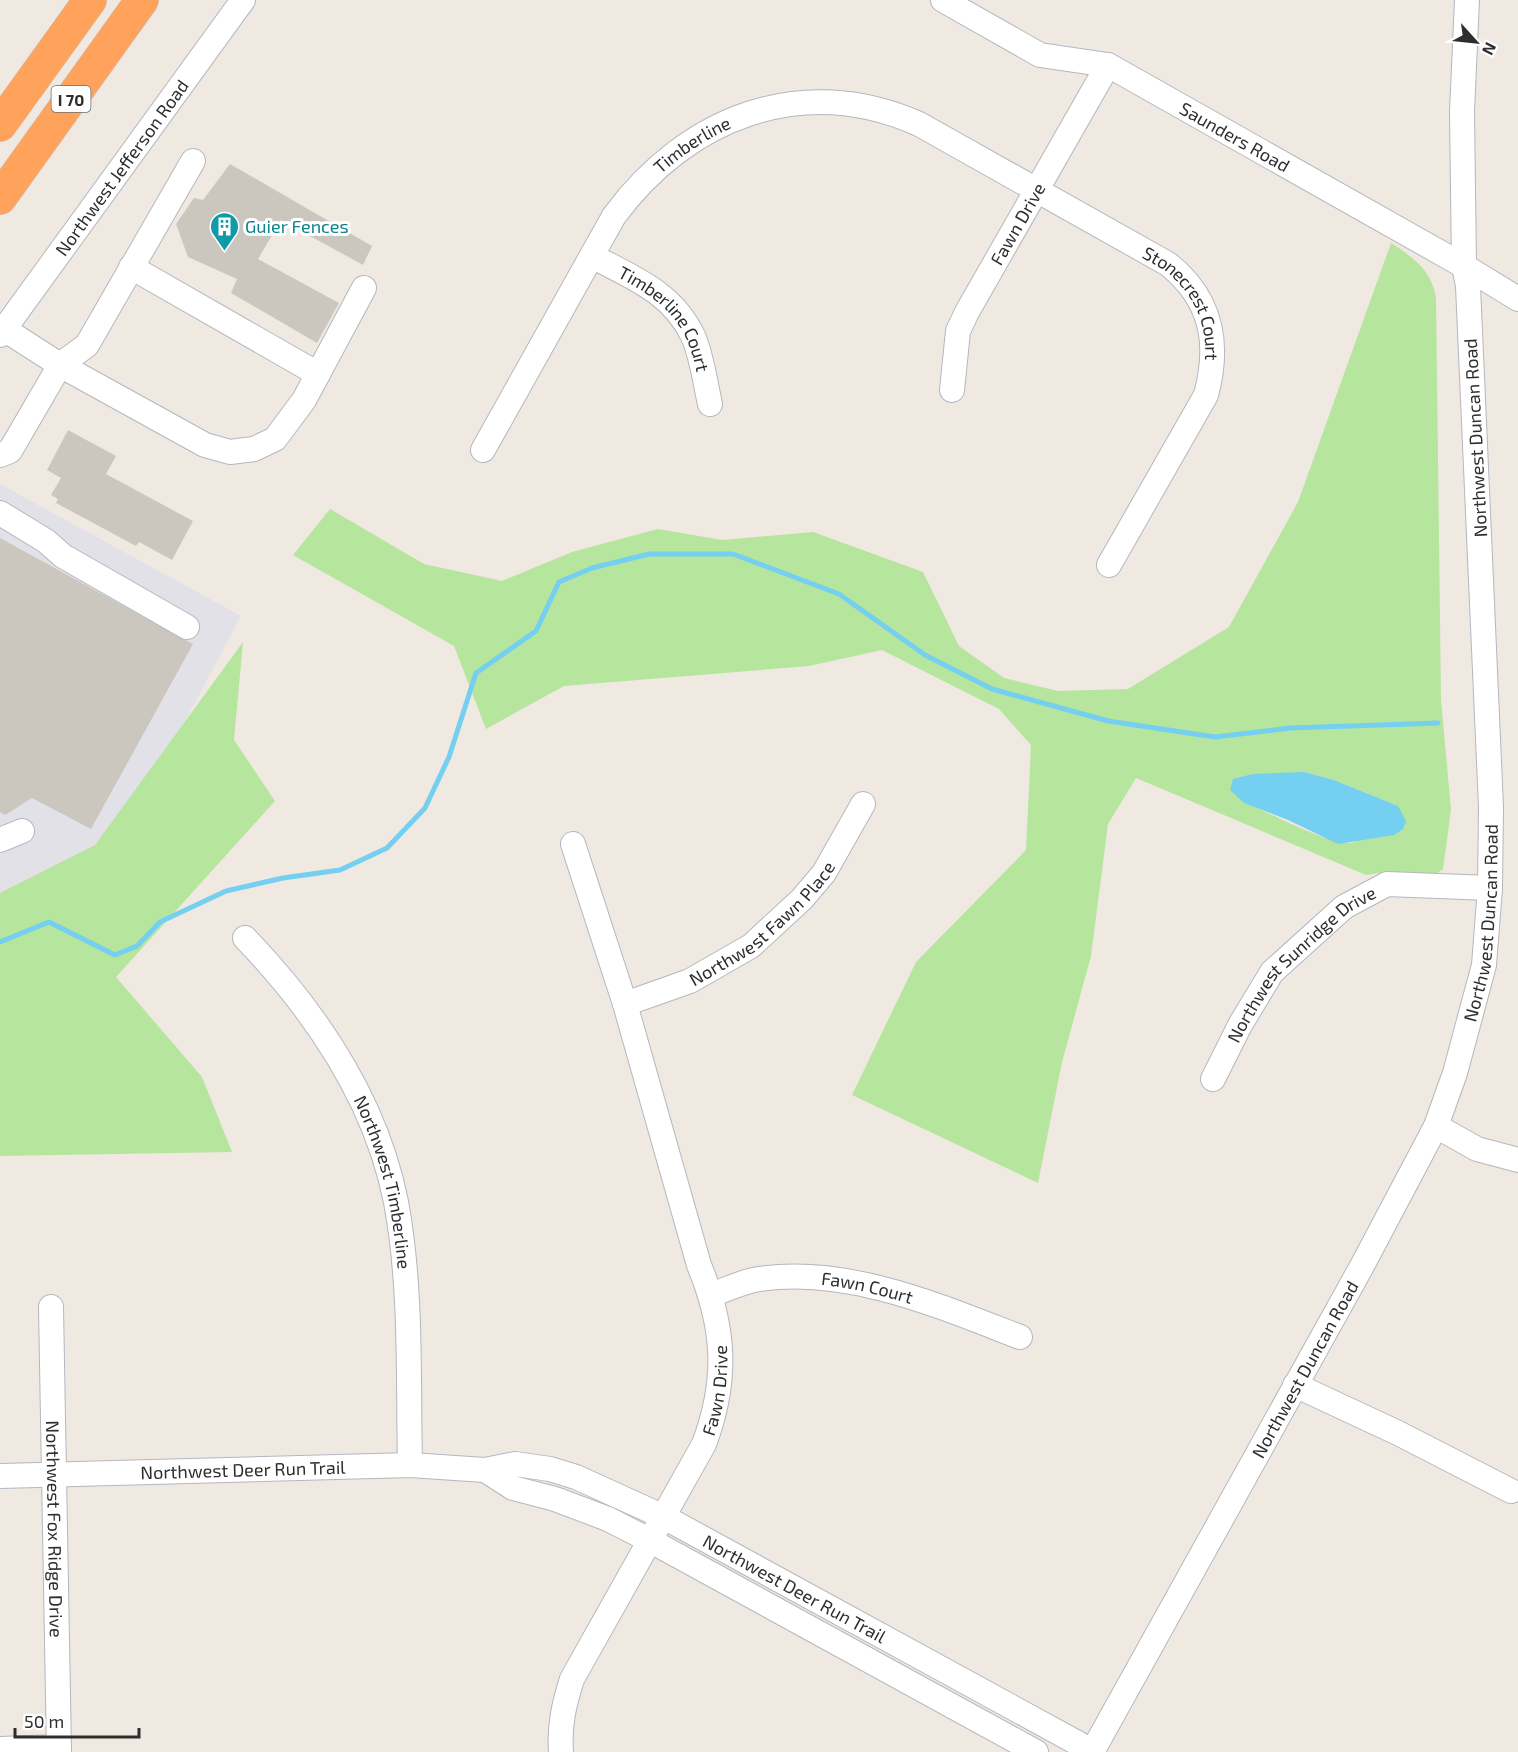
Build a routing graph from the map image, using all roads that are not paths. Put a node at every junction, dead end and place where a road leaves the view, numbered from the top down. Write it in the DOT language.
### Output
graph roads {
  1 [pos="90,0"];
  2 [pos="142,0"];
  3 [pos="243,0"];
  4 [pos="943,0"];
  5 [pos="1467,0"];
  6 [pos="1108,65"];
  7 [pos="0,125"];
  8 [pos="193,161"];
  9 [pos="1037,190"];
  10 [pos="0,198"];
  11 [pos="592,256"];
  12 [pos="1464,266"];
  13 [pos="131,267"];
  14 [pos="364,288"];
  15 [pos="1518,299"];
  16 [pos="2,332"];
  17 [pos="60,365"];
  18 [pos="318,374"];
  19 [pos="952,390"];
  20 [pos="710,404"];
  21 [pos="483,450"];
  22 [pos="0,455"];
  23 [pos="0,513"];
  24 [pos="1109,565"];
  25 [pos="187,627"];
  26 [pos="863,804"];
  27 [pos="573,844"];
  28 [pos="1490,888"];
  29 [pos="245,938"];
  30 [pos="625,1004"];
  31 [pos="1213,1079"];
  32 [pos="1436,1126"];
  33 [pos="1518,1160"];
  34 [pos="711,1295"];
  35 [pos="51,1307"];
  36 [pos="1020,1337"];
  37 [pos="1295,1385"];
  38 [pos="410,1465"];
  39 [pos="485,1470"];
  40 [pos="53,1474"];
  41 [pos="0,1476"];
  42 [pos="1510,1491"];
  43 [pos="664,1517"];
  44 [pos="651,1541"];
  45 [pos="870,1630"];
  46 [pos="857,1654"];
  47 [pos="0,1749"];
  48 [pos="59,1750"];
  49 [pos="561,1752"];
  50 [pos="1036,1752"];
  51 [pos="1092,1752"];
  1 -- 7 [label="highway, I 70"];
  2 -- 10 [label="highway, I 70"];
  3 -- 16 [label="street, Northwest Jefferson Road"];
  4 -- 6 [label="street, Saunders Road"];
  5 -- 12 [label="street, Northwest Duncan Road"];
  6 -- 9 [label="street, Fawn Drive"];
  6 -- 12 [label="street, Saunders Road"];
  8 -- 13 [label="street"];
  9 -- 11 [label="street, Timberline"];
  9 -- 19 [label="street, Fawn Drive"];
  9 -- 24 [label="street, Stonecrest Court"];
  11 -- 20 [label="street, Timberline Court"];
  11 -- 21 [label="street, Timberline"];
  12 -- 15 [label="street, Saunders Road"];
  12 -- 28 [label="street, Northwest Duncan Road"];
  13 -- 17 [label="street"];
  13 -- 18 [label="street"];
  14 -- 18 [label="street"];
  16 -- 17 [label="street"];
  17 -- 18 [label="street"];
  17 -- 22 [label="street"];
  23 -- 25 [label="street"];
  26 -- 30 [label="street, Northwest Fawn Place"];
  27 -- 30 [label="street, Fawn Drive"];
  28 -- 31 [label="street, Northwest Sunridge Drive"];
  28 -- 32 [label="street, Northwest Duncan Road"];
  29 -- 38 [label="street, Northwest Timberline"];
  30 -- 34 [label="street, Fawn Drive"];
  32 -- 33 [label="street"];
  32 -- 37 [label="street, Northwest Duncan Road"];
  34 -- 36 [label="street, Fawn Court"];
  34 -- 43 [label="street, Fawn Drive"];
  35 -- 40 [label="street, Northwest Fox Ridge Drive"];
  37 -- 42 [label="street"];
  37 -- 51 [label="street, Northwest Duncan Road"];
  38 -- 39 [label="street, Northwest Deer Run Trail"];
  38 -- 40 [label="street, Northwest Deer Run Trail"];
  39 -- 43 [label="street, Northwest Deer Run Trail"];
  39 -- 44 [label="street, Northwest Deer Run Trail"];
  40 -- 41 [label="street, Northwest Deer Run Trail"];
  40 -- 48 [label="street, Northwest Fox Ridge Drive"];
  43 -- 44 [label="street, Fawn Drive"];
  43 -- 45 [label="street, Northwest Deer Run Trail"];
  44 -- 46 [label="street, Northwest Deer Run Trail"];
  44 -- 49 [label="street, Fawn Drive"];
  45 -- 46 [label="street"];
  45 -- 51 [label="street, Northwest Deer Run Trail"];
  46 -- 50 [label="street, Northwest Deer Run Trail"];
  47 -- 48 [label="street"];
}
